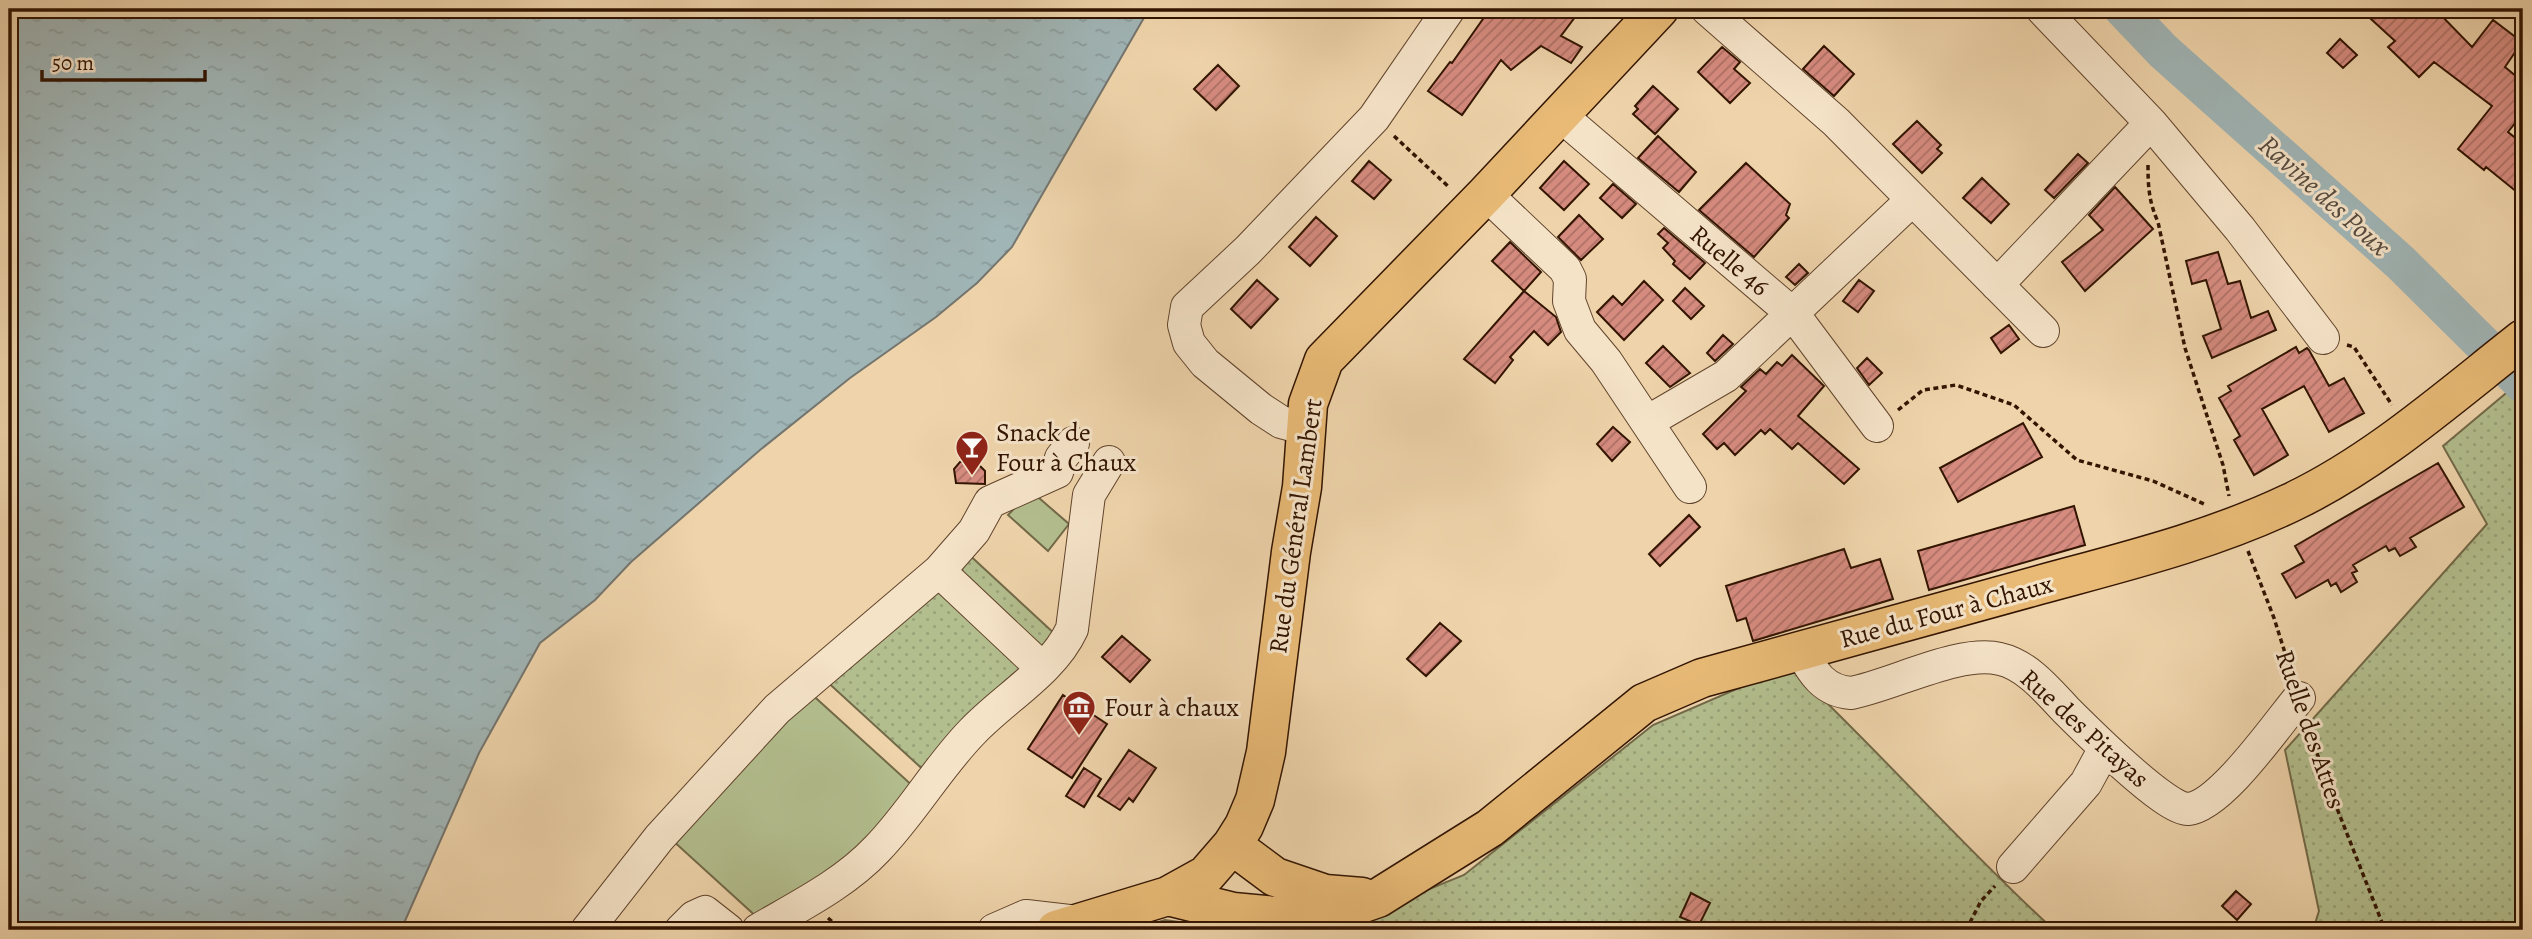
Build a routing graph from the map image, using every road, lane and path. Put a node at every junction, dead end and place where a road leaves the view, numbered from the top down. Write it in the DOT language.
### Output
graph roads {
  1 [pos="1449,9"];
  2 [pos="1659,9"];
  3 [pos="1707,9"];
  4 [pos="2042,9"];
  5 [pos="1560,115"];
  6 [pos="1374,118"];
  7 [pos="2144,131"];
  8 [pos="1912,200"];
  9 [pos="1479,201"];
  10 [pos="1997,285"];
  11 [pos="1794,315"];
  12 [pos="2043,331"];
  13 [pos="2323,338"];
  14 [pos="2523,339"];
  15 [pos="2409,411"];
  16 [pos="1647,422"];
  17 [pos="1877,426"];
  18 [pos="1307,429"];
  19 [pos="1073,443"];
  20 [pos="1109,462"];
  21 [pos="1690,487"];
  22 [pos="2234,522"];
  23 [pos="939,571"];
  24 [pos="1801,651"];
  25 [pos="1042,668"];
  26 [pos="2299,698"];
  27 [pos="2105,748"];
  28 [pos="1232,845"];
  29 [pos="2013,867"];
  30 [pos="1168,896"];
  31 [pos="1378,898"];
  32 [pos="1068,928"];
  33 [pos="587,930"];
  34 [pos="681,930"];
  35 [pos="728,930"];
  36 [pos="758,930"];
  37 [pos="994,930"];
  38 [pos="1966,930"];
  39 [pos="2385,930"];
  1 -- 6 [label="street"];
  2 -- 5 [label="main road, Rue du Général Lambert"];
  3 -- 8 [label="street"];
  4 -- 7 [label="street"];
  5 -- 9 [label="main road, Rue du Général Lambert"];
  5 -- 11 [label="street, Ruelle 46"];
  6 -- 9 [label="path"];
  6 -- 18 [label="street"];
  7 -- 10 [label="street"];
  7 -- 13 [label="street"];
  7 -- 22 [label="path"];
  8 -- 10 [label="street"];
  8 -- 11 [label="street"];
  9 -- 16 [label="street"];
  9 -- 18 [label="main road, Rue du Général Lambert"];
  10 -- 12 [label="street"];
  11 -- 16 [label="street"];
  11 -- 17 [label="street, Ruelle 46"];
  13 -- 15 [label="path"];
  14 -- 15 [label="main road, Rue du Four à Chaux"];
  15 -- 22 [label="main road, Rue du Four à Chaux"];
  16 -- 21 [label="street"];
  17 -- 22 [label="path"];
  18 -- 28 [label="main road, Rue du Général Lambert"];
  19 -- 23 [label="street"];
  20 -- 25 [label="street"];
  22 -- 24 [label="main road, Rue du Four à Chaux"];
  22 -- 26 [label="path, Ruelle des Attes"];
  23 -- 25 [label="street"];
  23 -- 33 [label="street"];
  24 -- 27 [label="street, Rue des Pitayas"];
  24 -- 31 [label="main road, Rue du Four à Chaux"];
  25 -- 36 [label="street"];
  26 -- 27 [label="street, Rue des Pitayas"];
  26 -- 39 [label="path, Ruelle des Attes"];
  27 -- 29 [label="street"];
  28 -- 30 [label="main road, Rue du Général Lambert"];
  28 -- 31 [label="main road"];
  29 -- 38 [label="path"];
  30 -- 31 [label="main road, Rue du Four à Chaux"];
  30 -- 32 [label="main road, Rue du Général Lambert"];
  32 -- 37 [label="street"];
  34 -- 35 [label="street"];
}
